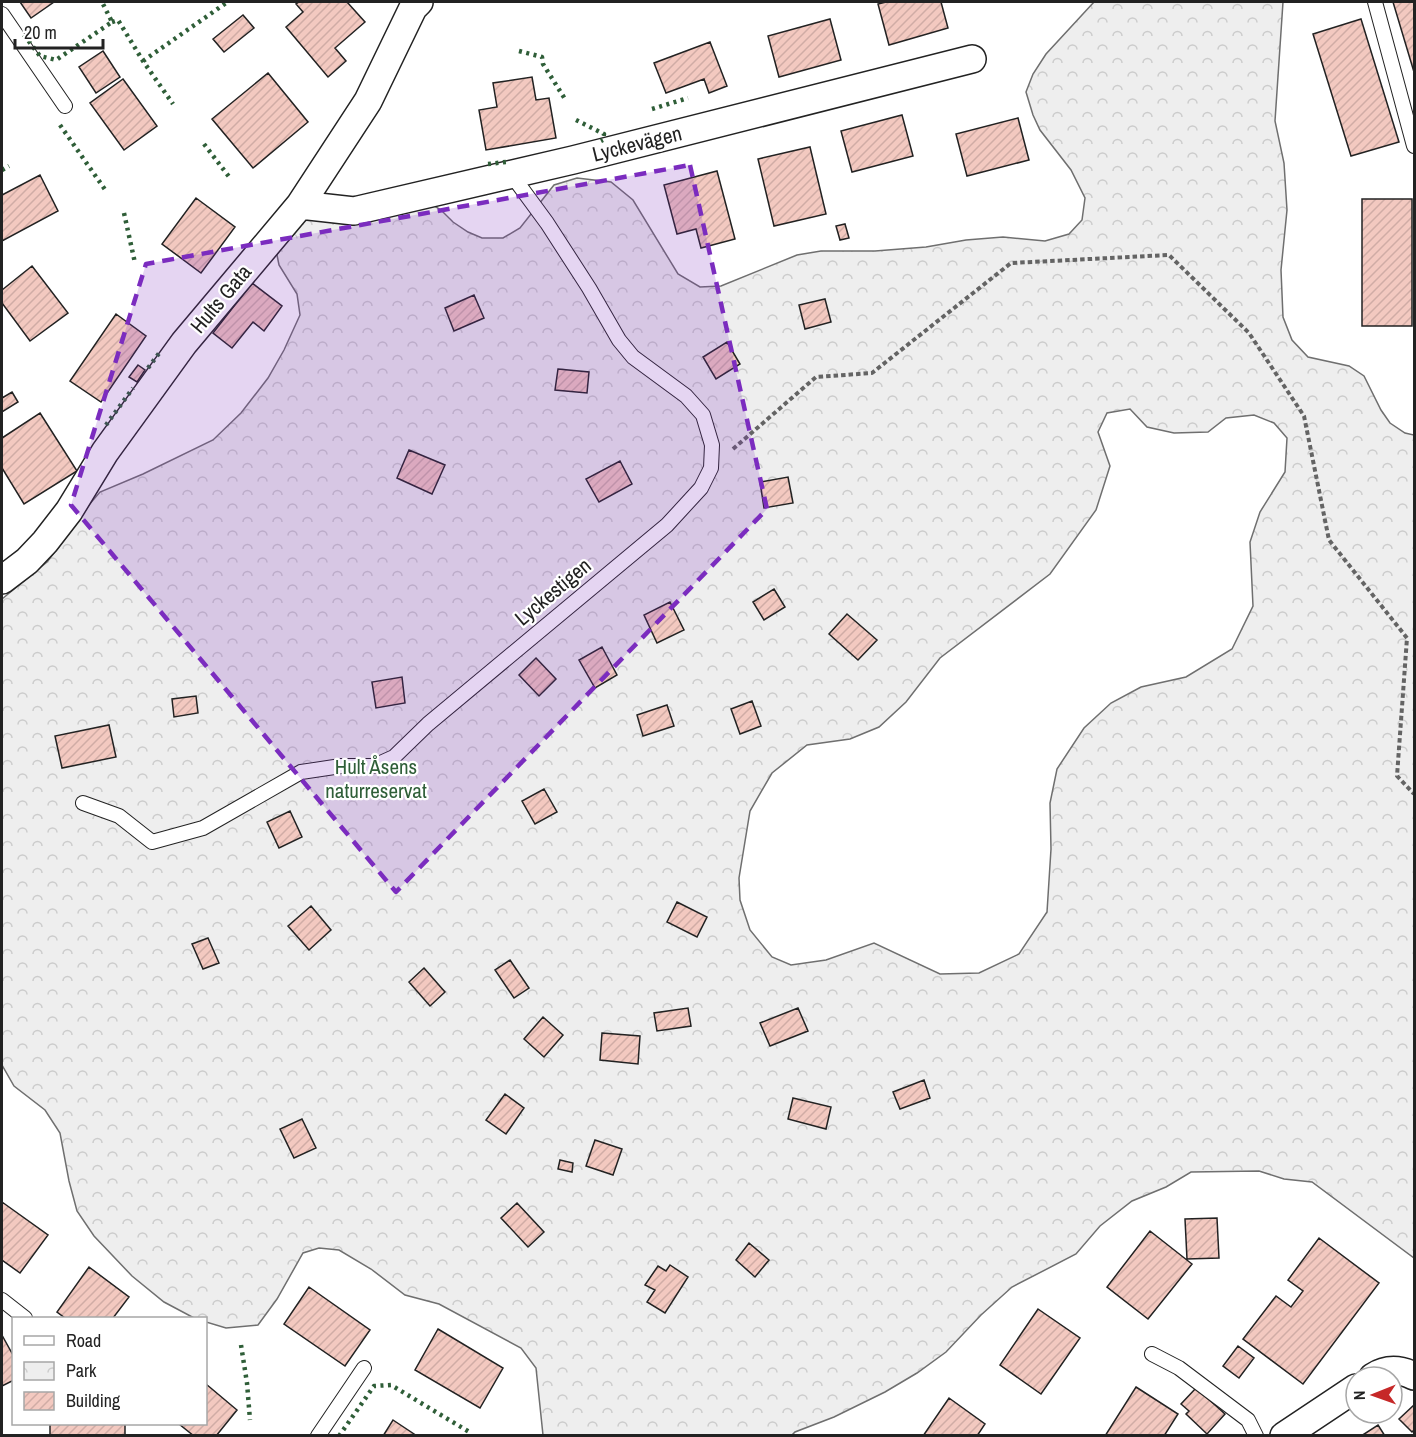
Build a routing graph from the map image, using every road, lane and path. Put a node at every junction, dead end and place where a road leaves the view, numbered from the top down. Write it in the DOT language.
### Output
graph roads {
  1 [pos="419,2"];
  2 [pos="1375,2"];
  3 [pos="2,14"];
  4 [pos="972,59"];
  5 [pos="65,106"];
  6 [pos="1414,146"];
  7 [pos="511,174"];
  8 [pos="300,205"];
  9 [pos="711,468"];
  10 [pos="2,580"];
  11 [pos="1414,795"];
  12 [pos="83,803"];
  13 [pos="2,1300"];
  14 [pos="24,1317"];
  15 [pos="1152,1354"];
  16 [pos="364,1368"];
  17 [pos="1344,1396"];
  18 [pos="318,1436"];
  19 [pos="1256,1436"];
  20 [pos="1284,1436"];
  1 -- 8 [label="street, Hults Gata"];
  2 -- 6 [label="lane"];
  3 -- 5 [label="lane"];
  4 -- 7 [label="street, Lyckevägen"];
  7 -- 8 [label="street, Lyckevägen"];
  7 -- 9 [label="lane"];
  8 -- 10 [label="street, Hults Gata"];
  9 -- 11 [label="path"];
  9 -- 12 [label="lane, Lyckestigen"];
  13 -- 14 [label="lane"];
  15 -- 19 [label="lane"];
  16 -- 18 [label="lane"];
  17 -- 20 [label="street"];
}
